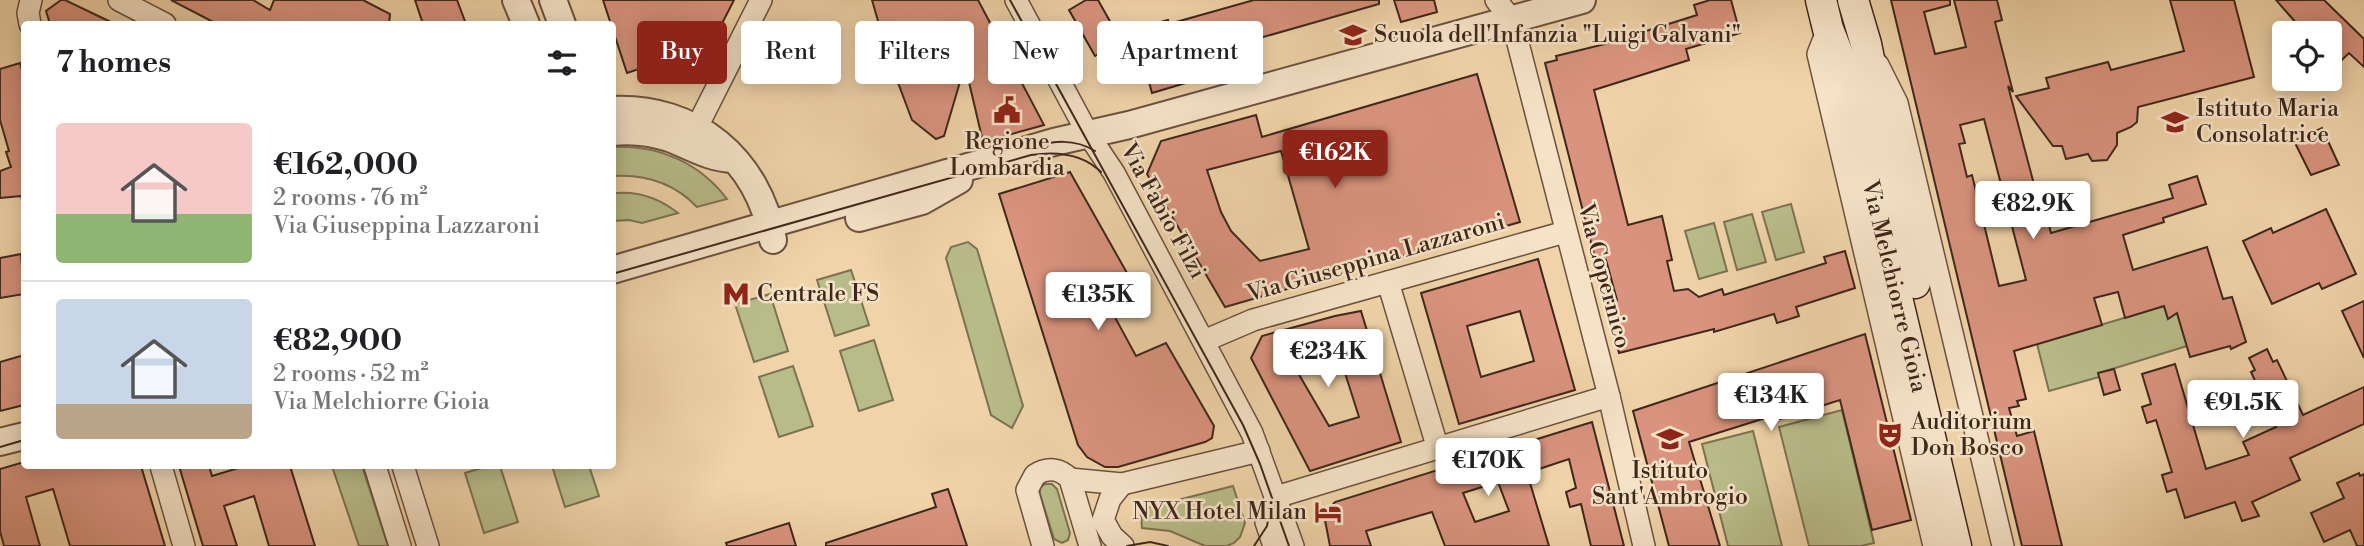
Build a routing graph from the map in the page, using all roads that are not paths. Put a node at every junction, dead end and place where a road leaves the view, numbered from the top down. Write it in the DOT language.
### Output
graph roads {
  1 [pos="32,0"];
  2 [pos="119,0"];
  3 [pos="516,0"];
  4 [pos="553,0"];
  5 [pos="761,0"];
  6 [pos="1016,0"];
  7 [pos="1582,0"];
  8 [pos="1821,0"];
  9 [pos="1853,0"];
  10 [pos="1504,10"];
  11 [pos="29,21"];
  12 [pos="159,21"];
  13 [pos="525,21"];
  14 [pos="561,21"];
  15 [pos="1828,29"];
  16 [pos="1866,44"];
  17 [pos="616,110"];
  18 [pos="697,127"];
  19 [pos="616,132"];
  20 [pos="1087,134"];
  21 [pos="733,159"];
  22 [pos="1565,232"];
  23 [pos="771,233"];
  24 [pos="616,250"];
  25 [pos="616,269"];
  26 [pos="1388,282"];
  27 [pos="616,288"];
  28 [pos="1204,341"];
  29 [pos="1609,396"];
  30 [pos="21,437"];
  31 [pos="0,442"];
  32 [pos="1438,449"];
  33 [pos="1259,451"];
  34 [pos="162,469"];
  35 [pos="376,469"];
  36 [pos="403,469"];
  37 [pos="1070,479"];
  38 [pos="1122,484"];
  39 [pos="1276,497"];
  40 [pos="1078,505"];
  41 [pos="184,546"];
  42 [pos="400,546"];
  43 [pos="428,546"];
  44 [pos="1043,546"];
  45 [pos="1083,546"];
  46 [pos="1090,546"];
  47 [pos="1123,546"];
  48 [pos="1275,546"];
  49 [pos="1293,546"];
  50 [pos="1644,546"];
  51 [pos="1934,546"];
  52 [pos="1956,546"];
  53 [pos="1977,546"];
  54 [pos="2003,546"];
  1 -- 11 [label="street"];
  2 -- 12 [label="street"];
  3 -- 13 [label="street"];
  4 -- 14 [label="street"];
  5 -- 18 [label="street"];
  6 -- 20 [label="street, Via Fabio Filzi"];
  7 -- 10 [label="street"];
  8 -- 15 [label="main road, Via Melchiorre Gioia"];
  9 -- 16 [label="main road, Via Melchiorre Gioia"];
  10 -- 20 [label="street"];
  10 -- 22 [label="street, Via Copernico"];
  15 -- 51 [label="street, Via Melchiorre Gioia"];
  15 -- 52 [label="main road, Via Melchiorre Gioia"];
  16 -- 53 [label="main road, Via Melchiorre Gioia"];
  16 -- 54 [label="street, Via Melchiorre Gioia"];
  17 -- 18 [label="street"];
  18 -- 21 [label="street"];
  19 -- 21 [label="street"];
  20 -- 23 [label="street"];
  20 -- 28 [label="street, Via Fabio Filzi"];
  21 -- 23 [label="street"];
  22 -- 26 [label="street, Via Giuseppina Lazzaroni"];
  22 -- 29 [label="street, Via Copernico"];
  23 -- 24 [label="street"];
  23 -- 25 [label="street"];
  23 -- 27 [label="street"];
  26 -- 28 [label="street, Via Giuseppina Lazzaroni"];
  26 -- 32 [label="street"];
  28 -- 33 [label="street, Via Fabio Filzi"];
  29 -- 32 [label="street"];
  29 -- 50 [label="street, Via Copernico"];
  30 -- 31 [label="street"];
  32 -- 39 [label="street"];
  33 -- 38 [label="street"];
  33 -- 39 [label="street, Via Fabio Filzi"];
  34 -- 41 [label="street"];
  35 -- 42 [label="street"];
  36 -- 43 [label="street"];
  37 -- 38 [label="street"];
  37 -- 40 [label="street"];
  37 -- 44 [label="street"];
  38 -- 47 [label="street"];
  39 -- 48 [label="street"];
  39 -- 49 [label="street, Via Fabio Filzi"];
  40 -- 45 [label="street"];
  40 -- 46 [label="street"];
}
